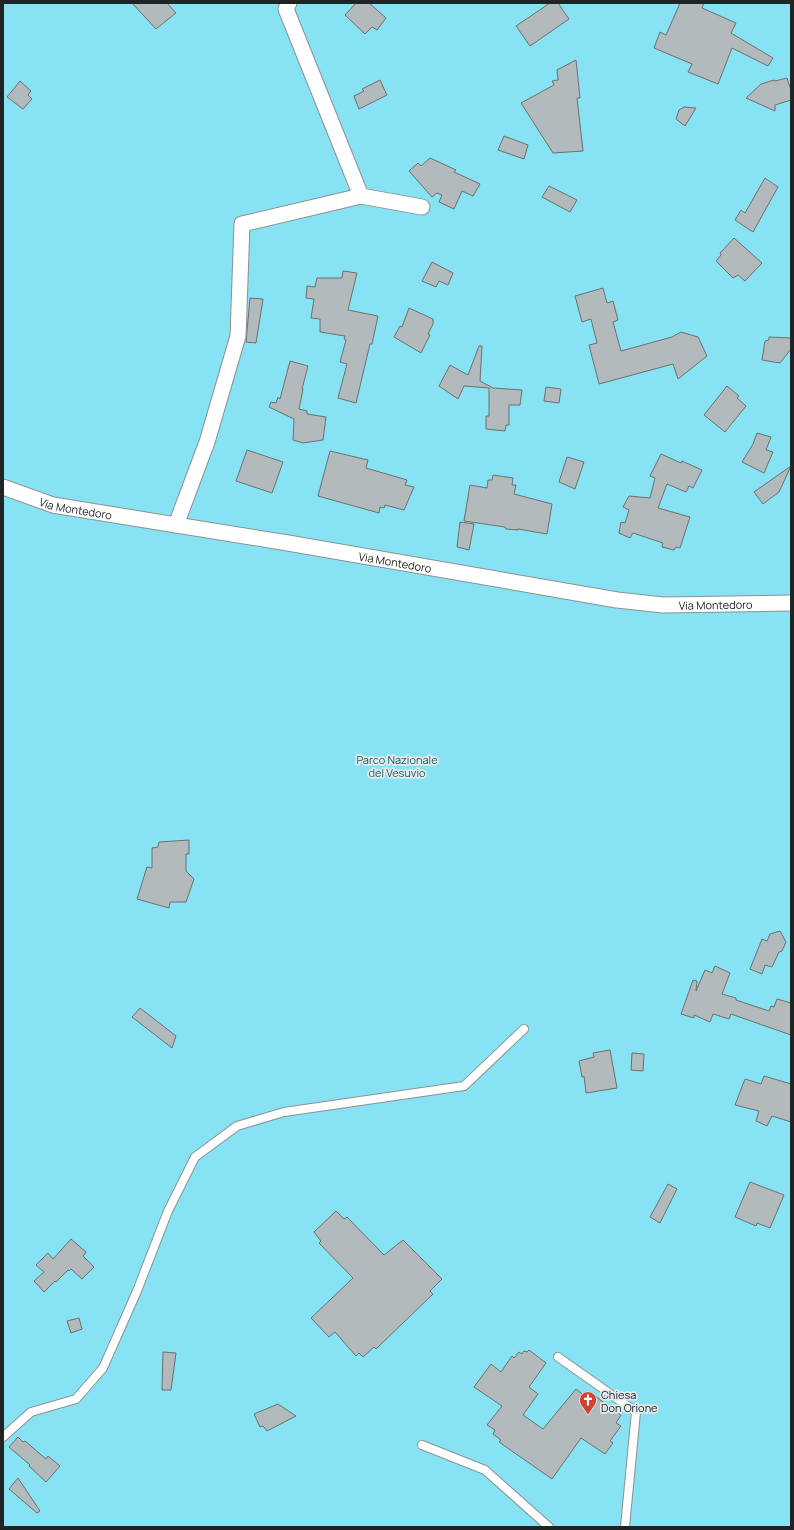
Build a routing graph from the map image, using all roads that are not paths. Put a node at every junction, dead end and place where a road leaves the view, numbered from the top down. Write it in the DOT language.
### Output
graph roads {
  1 [pos="289,3"];
  2 [pos="362,196"];
  3 [pos="422,208"];
  4 [pos="3,487"];
  5 [pos="176,525"];
  6 [pos="791,602"];
  7 [pos="524,1029"];
  8 [pos="558,1357"];
  9 [pos="3,1437"];
  10 [pos="422,1445"];
  11 [pos="549,1527"];
  12 [pos="625,1527"];
  1 -- 2 [label="street"];
  2 -- 3 [label="street"];
  2 -- 5 [label="street"];
  4 -- 5 [label="street, Via Montedoro"];
  5 -- 6 [label="street, Via Montedoro"];
  7 -- 9 [label="lane"];
  8 -- 12 [label="lane"];
  10 -- 11 [label="lane"];
}
